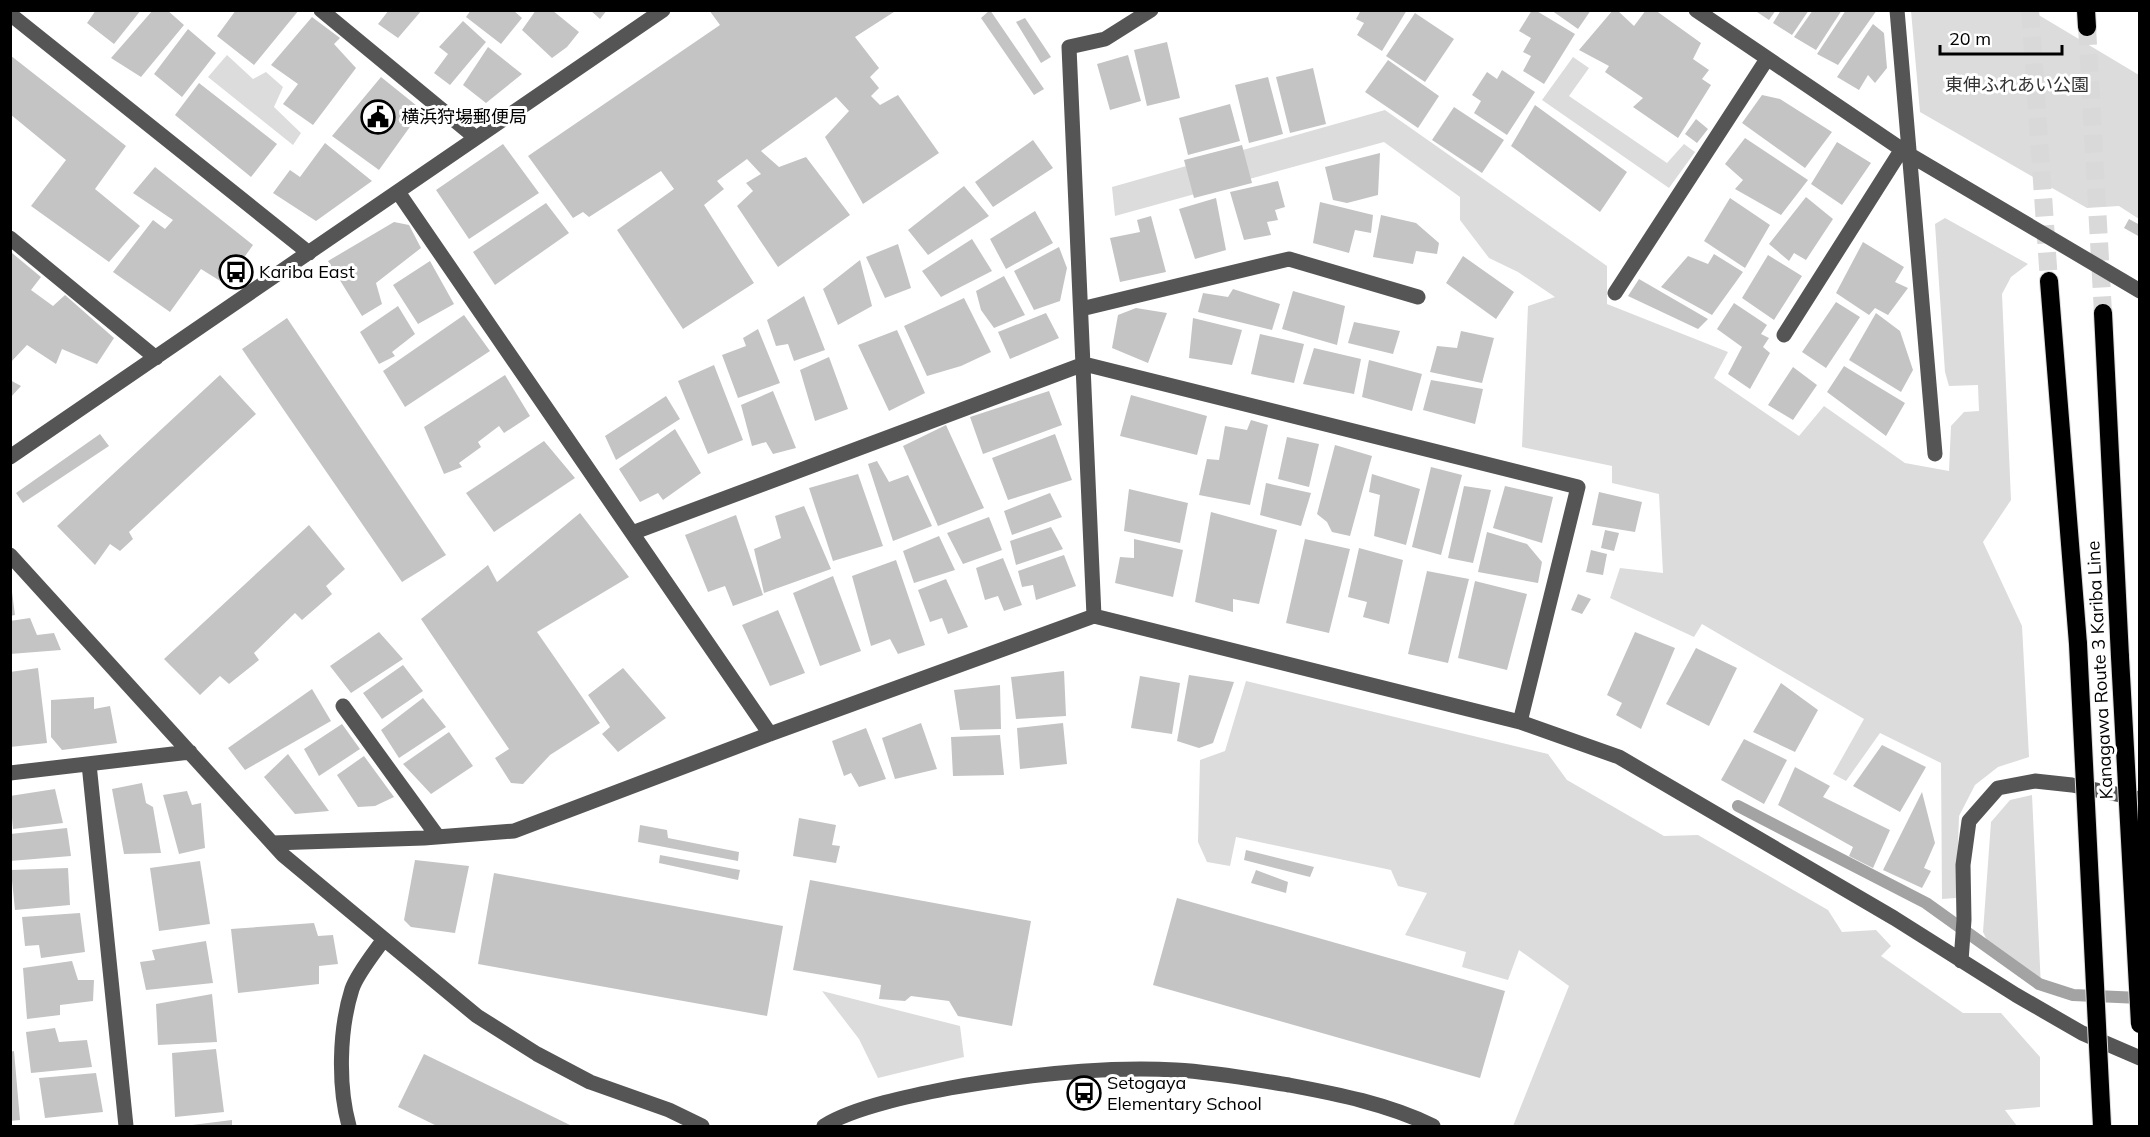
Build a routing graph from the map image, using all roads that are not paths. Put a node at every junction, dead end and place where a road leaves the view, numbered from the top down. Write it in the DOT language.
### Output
graph roads {
  1 [pos="321,10"];
  2 [pos="663,10"];
  3 [pos="1151,10"];
  4 [pos="1696,10"];
  5 [pos="1897,10"];
  6 [pos="10,14"];
  7 [pos="1767,58"];
  8 [pos="476,138"];
  9 [pos="1906,152"];
  10 [pos="398,192"];
  11 [pos="10,238"];
  12 [pos="309,253"];
  13 [pos="2049,281"];
  14 [pos="2139,291"];
  15 [pos="1615,293"];
  16 [pos="1418,297"];
  17 [pos="1081,309"];
  18 [pos="2103,313"];
  19 [pos="1784,335"];
  20 [pos="156,358"];
  21 [pos="1084,364"];
  22 [pos="1935,454"];
  23 [pos="10,458"];
  24 [pos="632,533"];
  25 [pos="10,555"];
  26 [pos="1094,615"];
  27 [pos="343,706"];
  28 [pos="1520,722"];
  29 [pos="770,734"];
  30 [pos="190,752"];
  31 [pos="89,764"];
  32 [pos="10,773"];
  33 [pos="2139,799"];
  34 [pos="438,837"];
  35 [pos="272,843"];
  36 [pos="384,939"];
  37 [pos="1962,961"];
  38 [pos="2139,1024"];
  39 [pos="2139,1058"];
  40 [pos="126,1126"];
  41 [pos="349,1126"];
  42 [pos="702,1126"];
  43 [pos="824,1126"];
  44 [pos="1432,1126"];
  45 [pos="2102,1126"];
  1 -- 8 [label="street"];
  2 -- 8 [label="street"];
  3 -- 17 [label="street"];
  4 -- 7 [label="street"];
  5 -- 9 [label="street"];
  6 -- 12 [label="street"];
  7 -- 9 [label="street"];
  7 -- 15 [label="street"];
  8 -- 10 [label="street"];
  9 -- 14 [label="street"];
  9 -- 19 [label="street"];
  9 -- 22 [label="street"];
  10 -- 12 [label="street"];
  10 -- 24 [label="street"];
  11 -- 20 [label="street"];
  12 -- 20 [label="street"];
  13 -- 45 [label="highway, bridge"];
  16 -- 17 [label="street"];
  17 -- 21 [label="street"];
  18 -- 38 [label="highway, Kanagawa Route 3 Kariba Line, bridge"];
  20 -- 23 [label="street"];
  21 -- 24 [label="street"];
  21 -- 26 [label="street"];
  21 -- 28 [label="street"];
  24 -- 29 [label="street"];
  25 -- 30 [label="street"];
  26 -- 28 [label="street"];
  26 -- 29 [label="street"];
  27 -- 34 [label="street"];
  28 -- 37 [label="street"];
  29 -- 34 [label="street"];
  30 -- 31 [label="street"];
  30 -- 35 [label="street"];
  31 -- 32 [label="street"];
  31 -- 40 [label="street"];
  33 -- 37 [label="street"];
  34 -- 35 [label="street"];
  35 -- 36 [label="street"];
  36 -- 41 [label="street"];
  36 -- 42 [label="street"];
  37 -- 39 [label="street"];
  43 -- 44 [label="street"];
}
